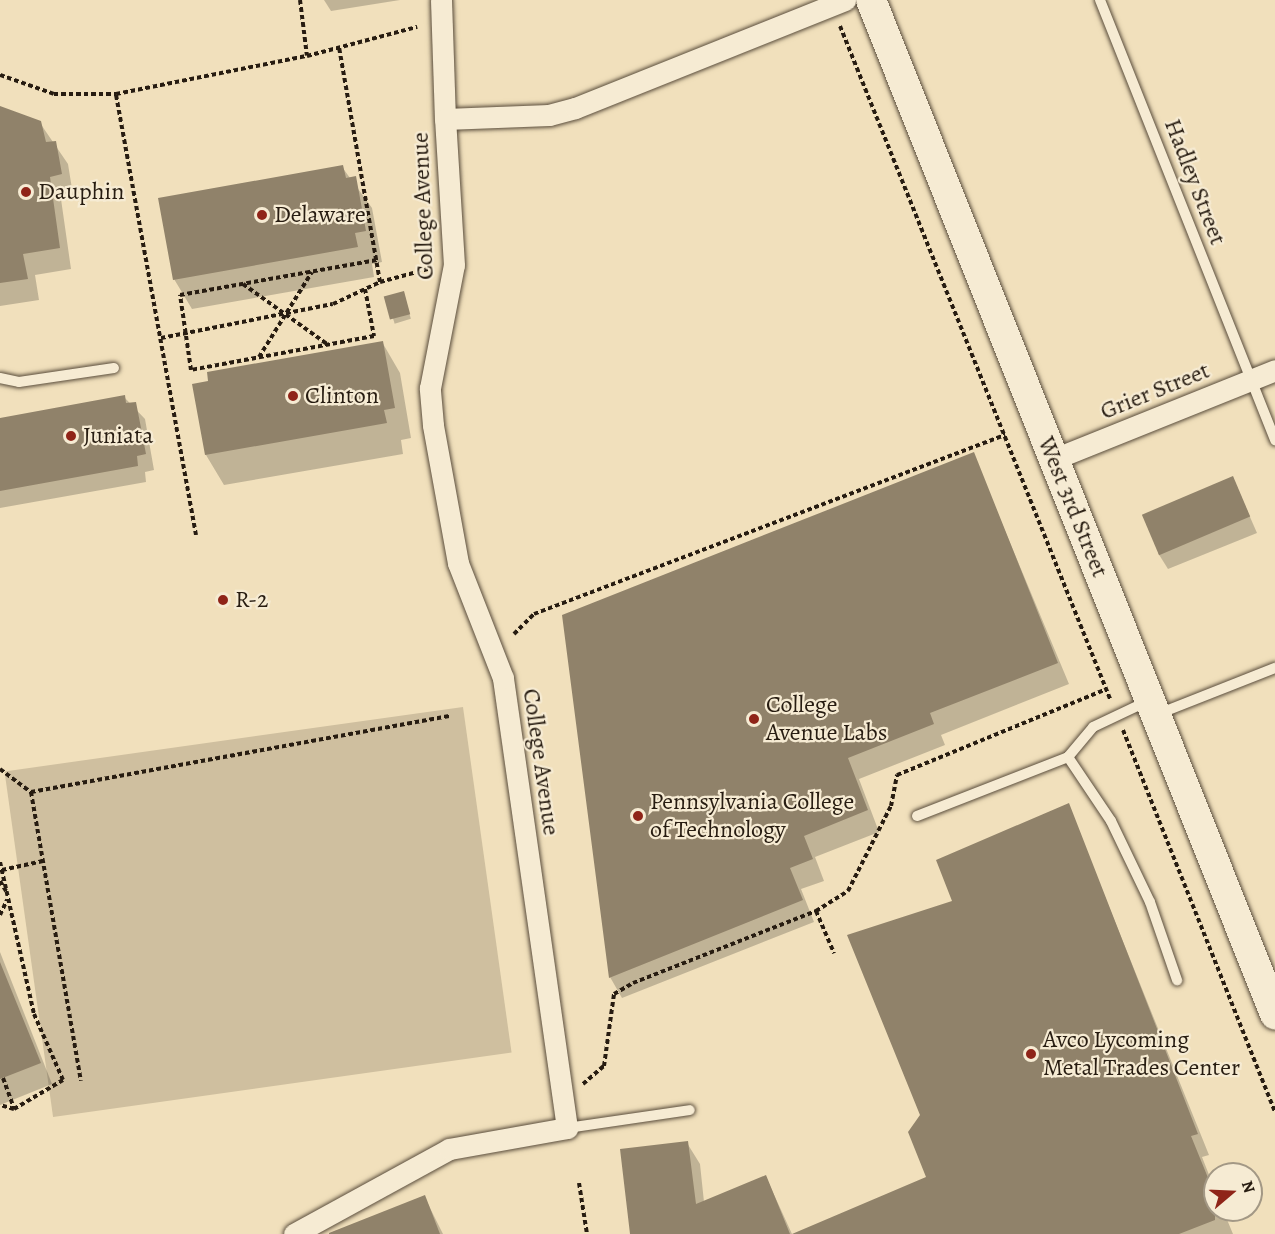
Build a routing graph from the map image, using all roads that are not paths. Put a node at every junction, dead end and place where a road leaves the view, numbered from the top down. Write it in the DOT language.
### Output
graph roads {
  1 [pos="441,0"];
  2 [pos="871,0"];
  3 [pos="1100,0"];
  4 [pos="838,3"];
  5 [pos="445,119"];
  6 [pos="114,368"];
  7 [pos="1275,370"];
  8 [pos="0,378"];
  9 [pos="1251,380"];
  10 [pos="1275,440"];
  11 [pos="1054,459"];
  12 [pos="1275,668"];
  13 [pos="1153,707"];
  14 [pos="1068,757"];
  15 [pos="917,816"];
  16 [pos="1176,980"];
  17 [pos="1274,1007"];
  18 [pos="690,1110"];
  19 [pos="567,1128"];
  20 [pos="294,1234"];
  1 -- 5 [label="street, College Avenue"];
  2 -- 11 [label="main road, West 3rd Street"];
  3 -- 9 [label="lane, Hadley Street"];
  4 -- 5 [label="street, College Avenue"];
  5 -- 19 [label="street, College Avenue"];
  6 -- 8 [label="lane"];
  7 -- 9 [label="street, Grier Street"];
  9 -- 10 [label="lane, Hadley Street"];
  9 -- 11 [label="street, Grier Street"];
  11 -- 13 [label="main road, West 3rd Street"];
  12 -- 13 [label="lane"];
  13 -- 14 [label="lane"];
  13 -- 17 [label="main road, West 3rd Street"];
  14 -- 15 [label="lane"];
  14 -- 16 [label="lane"];
  18 -- 19 [label="lane"];
  19 -- 20 [label="street"];
}
